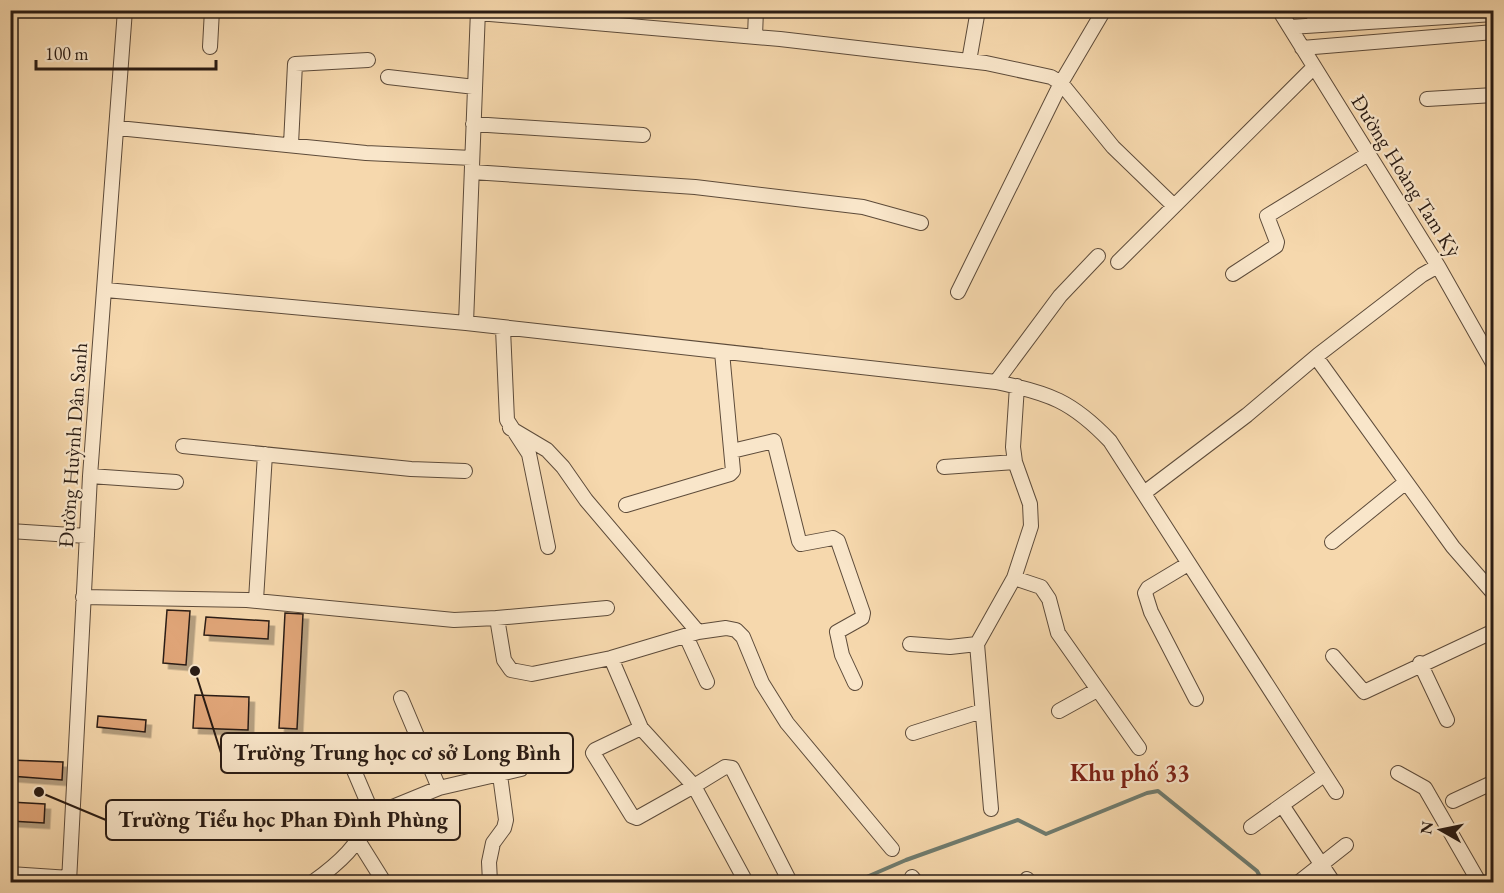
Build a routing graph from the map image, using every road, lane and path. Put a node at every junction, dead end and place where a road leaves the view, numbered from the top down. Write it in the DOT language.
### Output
graph roads {
  1 [pos="125,10"];
  2 [pos="212,10"];
  3 [pos="756,10"];
  4 [pos="978,10"];
  5 [pos="1104,10"];
  6 [pos="1279,10"];
  7 [pos="1311,10"];
  8 [pos="478,12"];
  9 [pos="1435,14"];
  10 [pos="1494,14"];
  11 [pos="1318,25"];
  12 [pos="1290,27"];
  13 [pos="1494,32"];
  14 [pos="755,36"];
  15 [pos="210,46"];
  16 [pos="1302,48"];
  17 [pos="368,60"];
  18 [pos="969,61"];
  19 [pos="1314,67"];
  20 [pos="388,77"];
  21 [pos="1061,83"];
  22 [pos="475,87"];
  23 [pos="1494,95"];
  24 [pos="1427,99"];
  25 [pos="473,124"];
  26 [pos="118,128"];
  27 [pos="643,135"];
  28 [pos="291,144"];
  29 [pos="1368,154"];
  30 [pos="472,165"];
  31 [pos="1173,205"];
  32 [pos="921,223"];
  33 [pos="1098,256"];
  34 [pos="1118,262"];
  35 [pos="1438,266"];
  36 [pos="1233,274"];
  37 [pos="106,290"];
  38 [pos="958,292"];
  39 [pos="466,323"];
  40 [pos="503,329"];
  41 [pos="722,352"];
  42 [pos="1316,357"];
  43 [pos="1494,365"];
  44 [pos="996,382"];
  45 [pos="1017,386"];
  46 [pos="510,428"];
  47 [pos="183,446"];
  48 [pos="732,451"];
  49 [pos="265,454"];
  50 [pos="1015,462"];
  51 [pos="944,467"];
  52 [pos="465,471"];
  53 [pos="90,476"];
  54 [pos="1406,482"];
  55 [pos="176,483"];
  56 [pos="1144,492"];
  57 [pos="626,505"];
  58 [pos="10,531"];
  59 [pos="87,536"];
  60 [pos="1332,542"];
  61 [pos="548,547"];
  62 [pos="1188,564"];
  63 [pos="1014,578"];
  64 [pos="1494,594"];
  65 [pos="83,597"];
  66 [pos="255,600"];
  67 [pos="607,608"];
  68 [pos="497,618"];
  69 [pos="1494,631"];
  70 [pos="692,634"];
  71 [pos="910,644"];
  72 [pos="977,644"];
  73 [pos="1333,656"];
  74 [pos="611,658"];
  75 [pos="1420,663"];
  76 [pos="707,682"];
  77 [pos="855,683"];
  78 [pos="1096,690"];
  79 [pos="401,698"];
  80 [pos="1196,699"];
  81 [pos="982,711"];
  82 [pos="1059,711"];
  83 [pos="1447,720"];
  84 [pos="641,728"];
  85 [pos="913,733"];
  86 [pos="341,740"];
  87 [pos="1139,748"];
  88 [pos="521,770"];
  89 [pos="1398,773"];
  90 [pos="500,775"];
  91 [pos="1324,776"];
  92 [pos="1494,782"];
  93 [pos="694,786"];
  94 [pos="439,788"];
  95 [pos="1336,792"];
  96 [pos="1453,801"];
  97 [pos="1282,805"];
  98 [pos="991,809"];
  99 [pos="373,815"];
  100 [pos="1251,827"];
  101 [pos="359,842"];
  102 [pos="1346,845"];
  103 [pos="892,849"];
  104 [pos="1324,864"];
  105 [pos="10,874"];
  106 [pos="69,880"];
  107 [pos="313,882"];
  108 [pos="384,882"];
  109 [pos="490,882"];
  110 [pos="746,882"];
  111 [pos="790,882"];
  112 [pos="1299,882"];
  113 [pos="1333,882"];
  114 [pos="1479,882"];
  1 -- 26 [label="street, Đường Huỳnh Dân Sanh"];
  2 -- 15 [label="street"];
  3 -- 14 [label="street"];
  4 -- 18 [label="street"];
  5 -- 21 [label="street"];
  6 -- 12 [label="street, Đường Hoàng Tam Kỳ"];
  7 -- 11 [label="street"];
  8 -- 14 [label="street"];
  8 -- 22 [label="street"];
  9 -- 10 [label="street"];
  9 -- 11 [label="street"];
  11 -- 12 [label="street"];
  12 -- 16 [label="street, Đường Hoàng Tam Kỳ"];
  13 -- 16 [label="street"];
  14 -- 18 [label="street"];
  16 -- 19 [label="street, Đường Hoàng Tam Kỳ"];
  17 -- 28 [label="street"];
  18 -- 21 [label="street"];
  19 -- 29 [label="street, Đường Hoàng Tam Kỳ"];
  19 -- 31 [label="street"];
  20 -- 22 [label="street"];
  21 -- 31 [label="street"];
  21 -- 38 [label="street"];
  22 -- 25 [label="street"];
  23 -- 24 [label="street"];
  25 -- 27 [label="street"];
  25 -- 30 [label="street"];
  26 -- 28 [label="street"];
  26 -- 37 [label="street, Đường Huỳnh Dân Sanh"];
  28 -- 30 [label="street"];
  29 -- 35 [label="street, Đường Hoàng Tam Kỳ"];
  29 -- 36 [label="street"];
  30 -- 32 [label="street"];
  30 -- 39 [label="street"];
  31 -- 34 [label="street"];
  33 -- 44 [label="street"];
  35 -- 42 [label="street"];
  35 -- 43 [label="street, Đường Hoàng Tam Kỳ"];
  37 -- 39 [label="street"];
  37 -- 53 [label="street, Đường Huỳnh Dân Sanh"];
  39 -- 40 [label="street"];
  40 -- 41 [label="street"];
  40 -- 46 [label="street"];
  41 -- 44 [label="street"];
  41 -- 48 [label="street"];
  42 -- 54 [label="street"];
  42 -- 56 [label="street"];
  44 -- 45 [label="street"];
  45 -- 50 [label="street"];
  45 -- 56 [label="street"];
  46 -- 61 [label="street"];
  46 -- 70 [label="street"];
  47 -- 49 [label="street"];
  48 -- 57 [label="street"];
  48 -- 77 [label="street"];
  49 -- 52 [label="street"];
  49 -- 66 [label="street"];
  50 -- 51 [label="street"];
  50 -- 63 [label="street"];
  53 -- 55 [label="street"];
  53 -- 59 [label="street, Đường Huỳnh Dân Sanh"];
  54 -- 60 [label="street"];
  54 -- 64 [label="street"];
  56 -- 62 [label="street"];
  58 -- 59 [label="street"];
  59 -- 65 [label="street, Đường Huỳnh Dân Sanh"];
  62 -- 80 [label="street"];
  62 -- 91 [label="street"];
  63 -- 72 [label="street"];
  63 -- 78 [label="street"];
  65 -- 66 [label="street"];
  65 -- 106 [label="street, Đường Huỳnh Dân Sanh"];
  66 -- 68 [label="street"];
  67 -- 68 [label="street"];
  68 -- 74 [label="street"];
  69 -- 75 [label="street"];
  70 -- 74 [label="street"];
  70 -- 76 [label="street"];
  70 -- 103 [label="street"];
  71 -- 72 [label="street"];
  72 -- 81 [label="street"];
  73 -- 75 [label="street"];
  74 -- 84 [label="street"];
  75 -- 83 [label="street"];
  78 -- 82 [label="street"];
  78 -- 87 [label="street"];
  79 -- 94 [label="street"];
  81 -- 85 [label="street"];
  81 -- 98 [label="street"];
  84 -- 93 [label="street"];
  84 -- 93 [label="street"];
  86 -- 99 [label="street"];
  88 -- 90 [label="street"];
  89 -- 114 [label="street"];
  90 -- 94 [label="street"];
  90 -- 109 [label="street"];
  91 -- 95 [label="street"];
  91 -- 97 [label="street"];
  92 -- 96 [label="street"];
  93 -- 110 [label="street"];
  93 -- 111 [label="street"];
  94 -- 99 [label="street"];
  97 -- 100 [label="street"];
  97 -- 104 [label="street"];
  99 -- 101 [label="street"];
  101 -- 107 [label="street"];
  101 -- 108 [label="street"];
  102 -- 104 [label="street"];
  104 -- 112 [label="street"];
  104 -- 113 [label="street"];
  105 -- 106 [label="street"];
}
